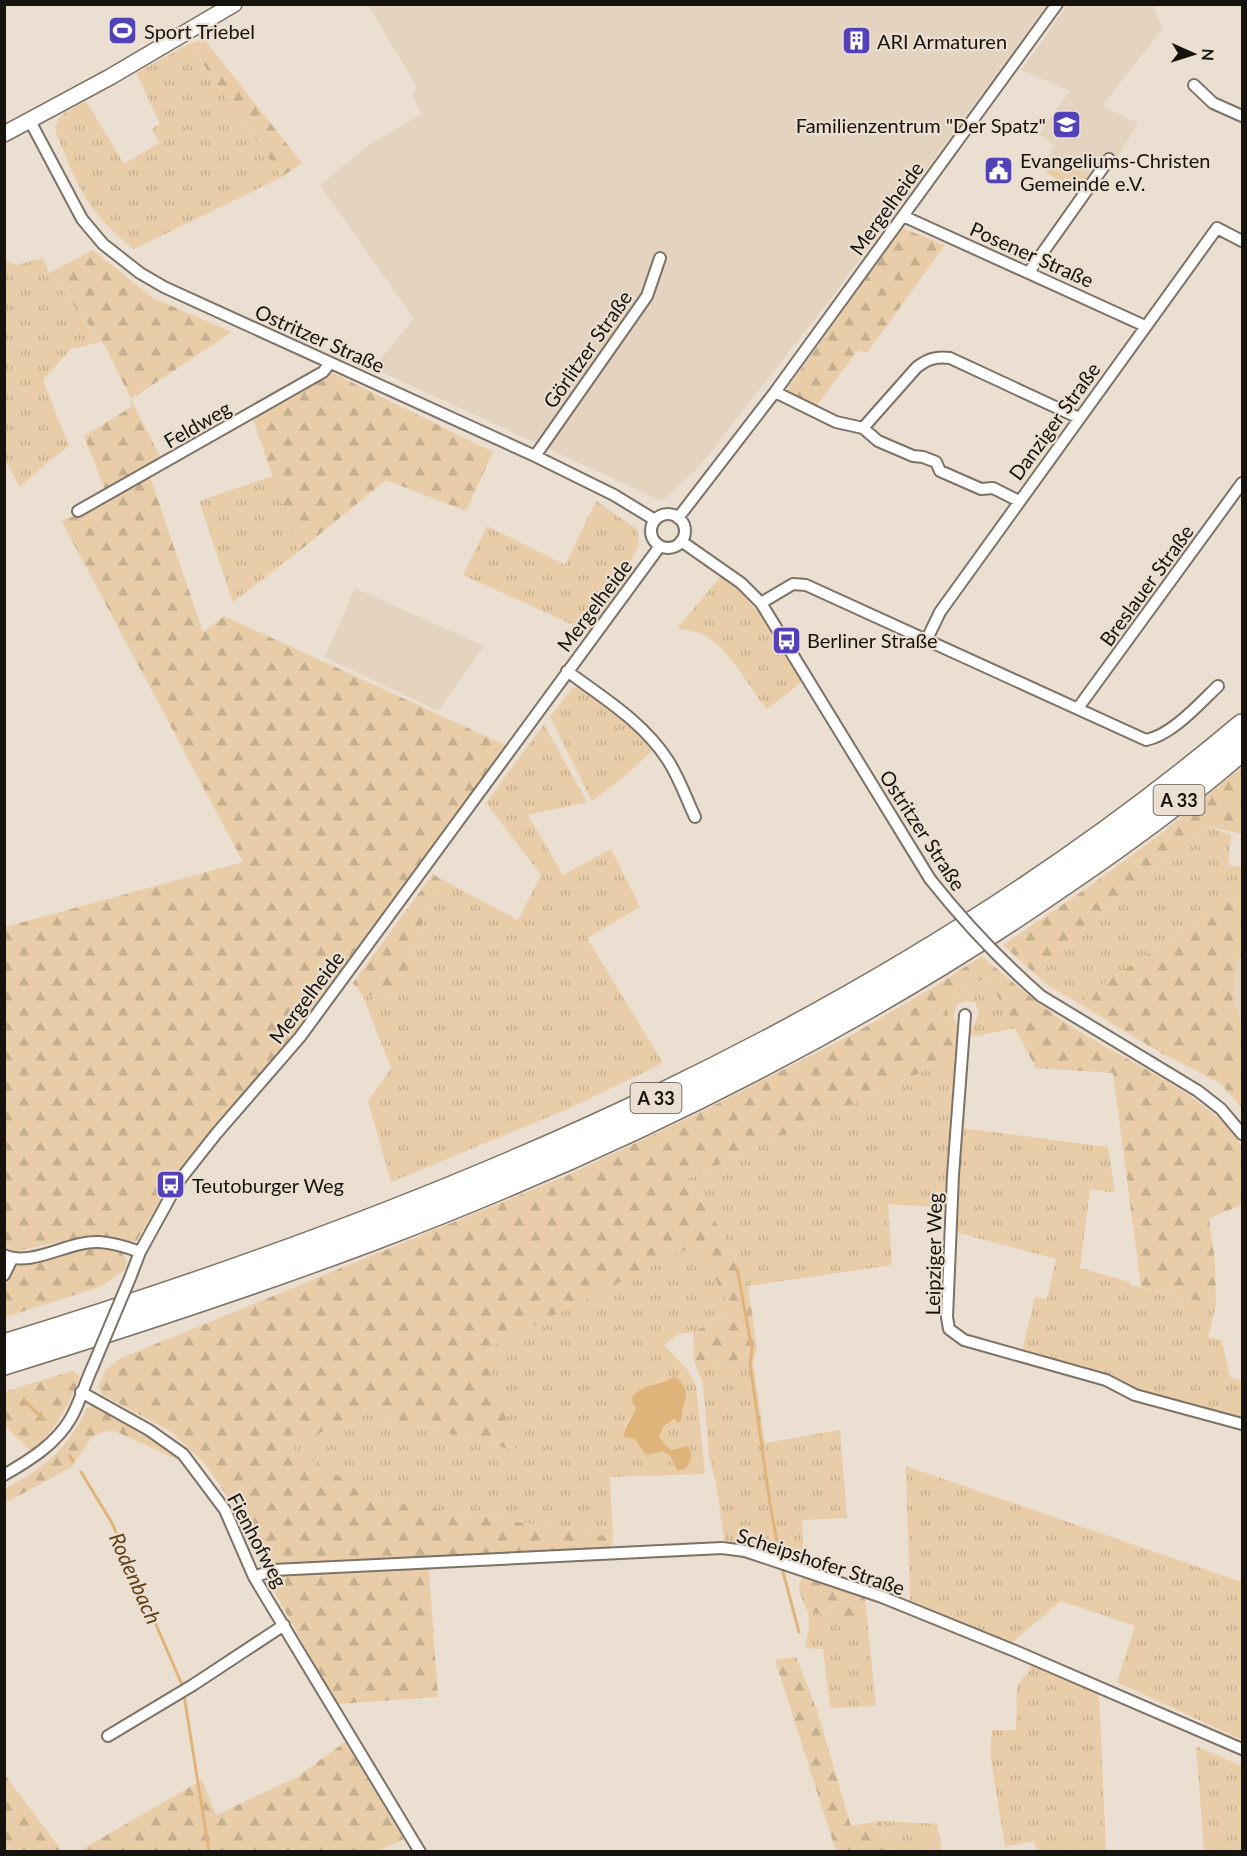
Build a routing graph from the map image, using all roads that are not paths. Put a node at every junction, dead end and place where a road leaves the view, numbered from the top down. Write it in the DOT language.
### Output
graph roads {
  1 [pos="234,4"];
  2 [pos="1057,4"];
  3 [pos="1194,85"];
  4 [pos="1242,116"];
  5 [pos="30,121"];
  6 [pos="4,134"];
  7 [pos="1109,159"];
  8 [pos="903,216"];
  9 [pos="1242,241"];
  10 [pos="660,258"];
  11 [pos="1029,272"];
  12 [pos="1145,326"];
  13 [pos="330,363"];
  14 [pos="775,392"];
  15 [pos="1079,418"];
  16 [pos="863,428"];
  17 [pos="535,456"];
  18 [pos="1242,483"];
  19 [pos="1019,501"];
  20 [pos="78,512"];
  21 [pos="678,518"];
  22 [pos="655,520"];
  23 [pos="681,541"];
  24 [pos="660,546"];
  25 [pos="760,603"];
  26 [pos="927,639"];
  27 [pos="567,671"];
  28 [pos="1218,686"];
  29 [pos="1078,708"];
  30 [pos="1242,725"];
  31 [pos="1242,750"];
  32 [pos="695,817"];
  33 [pos="965,1015"];
  34 [pos="1242,1134"];
  35 [pos="140,1252"];
  36 [pos="8,1257"];
  37 [pos="4,1275"];
  38 [pos="4,1345"];
  39 [pos="4,1364"];
  40 [pos="81,1392"];
  41 [pos="1242,1424"];
  42 [pos="4,1475"];
  43 [pos="255,1576"];
  44 [pos="284,1625"];
  45 [pos="108,1736"];
  46 [pos="1242,1749"];
  47 [pos="420,1851"];
  1 -- 5 [label="street"];
  2 -- 8 [label="street, Mergelheide"];
  3 -- 4 [label="street"];
  5 -- 6 [label="street"];
  5 -- 13 [label="street, Ostritzer Straße"];
  7 -- 11 [label="street"];
  8 -- 11 [label="street, Posener Straße"];
  8 -- 14 [label="street, Mergelheide"];
  9 -- 12 [label="street, Danziger Straße"];
  10 -- 17 [label="street, Görlitzer Straße"];
  11 -- 12 [label="street, Posener Straße"];
  12 -- 15 [label="street, Danziger Straße"];
  13 -- 17 [label="street, Ostritzer Straße"];
  13 -- 20 [label="street, Feldweg"];
  14 -- 16 [label="street"];
  14 -- 21 [label="street, Mergelheide"];
  15 -- 16 [label="street"];
  15 -- 19 [label="street, Danziger Straße"];
  16 -- 19 [label="street"];
  17 -- 22 [label="street, Ostritzer Straße"];
  18 -- 29 [label="street, Breslauer Straße"];
  19 -- 26 [label="street, Danziger Straße"];
  21 -- 22 [label="street"];
  21 -- 23 [label="street"];
  22 -- 24 [label="street"];
  23 -- 24 [label="street"];
  23 -- 25 [label="street, Ostritzer Straße"];
  24 -- 27 [label="street, Mergelheide"];
  25 -- 26 [label="street"];
  25 -- 34 [label="street, Ostritzer Straße, bridge"];
  26 -- 29 [label="street"];
  27 -- 32 [label="street"];
  27 -- 35 [label="street, Mergelheide"];
  28 -- 29 [label="street"];
  30 -- 38 [label="highway, A 33"];
  31 -- 39 [label="highway, A 33"];
  33 -- 41 [label="street, Leipziger Weg"];
  35 -- 36 [label="street"];
  35 -- 40 [label="street, Mergelheide, bridge"];
  36 -- 37 [label="street"];
  40 -- 42 [label="street, Mergelheide"];
  40 -- 43 [label="street, Fienhofweg"];
  43 -- 44 [label="street, Fienhofweg"];
  43 -- 46 [label="street, Scheipshofer Straße"];
  44 -- 45 [label="street"];
  44 -- 47 [label="street, Fienhofweg"];
}
